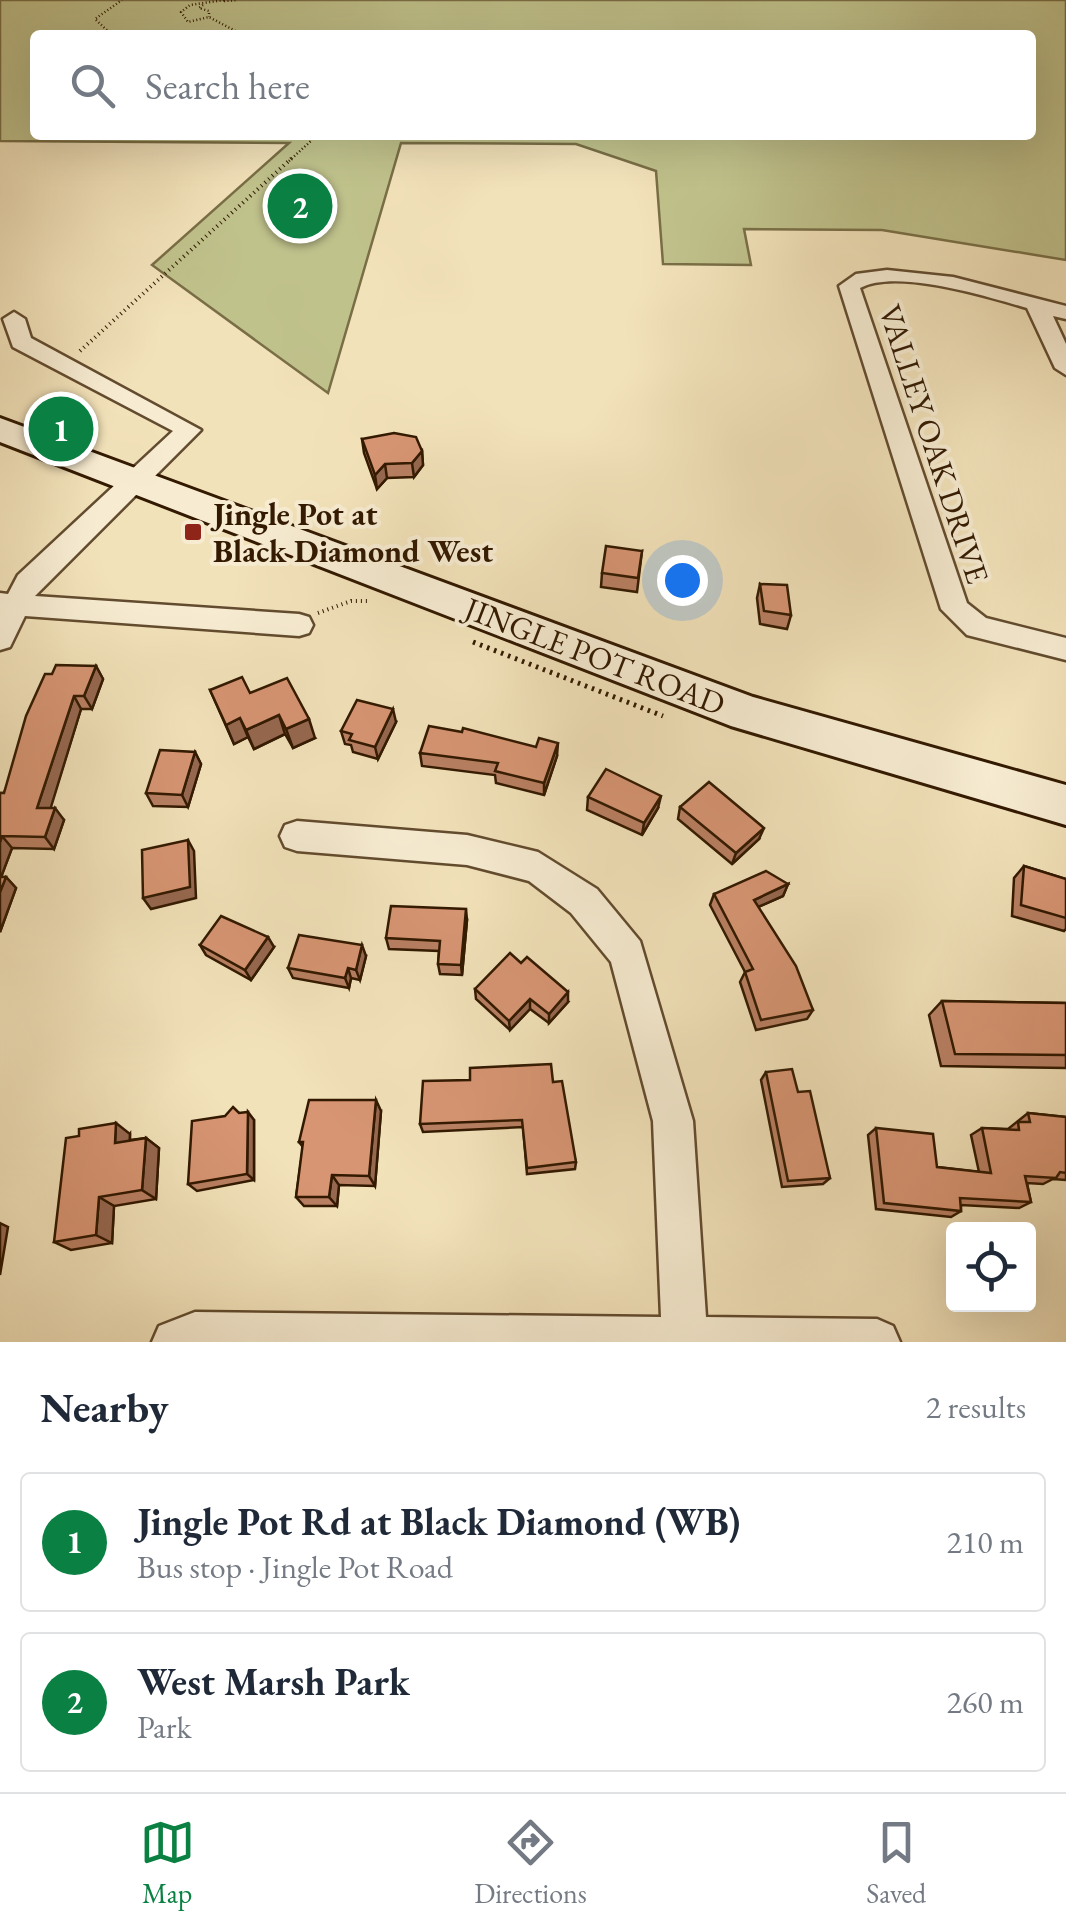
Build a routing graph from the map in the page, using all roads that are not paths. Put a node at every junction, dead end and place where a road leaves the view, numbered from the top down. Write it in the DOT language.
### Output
graph roads {
  1 [pos="1035,301"];
  2 [pos="1066,313"];
  3 [pos="14,319"];
  4 [pos="1066,368"];
  5 [pos="0,429"];
  6 [pos="134,480"];
  7 [pos="8,604"];
  8 [pos="299,625"];
  9 [pos="0,639"];
  10 [pos="1066,649"];
  11 [pos="1066,805"];
  12 [pos="297,836"];
  13 [pos="685,1339"];
  14 [pos="175,1342"];
  15 [pos="877,1342"];
  1 -- 2 [label="street, VALLEY OAK DRIVE"];
  1 -- 4 [label="street"];
  1 -- 10 [label="street, VALLEY OAK DRIVE"];
  3 -- 6 [label="street"];
  5 -- 6 [label="main road, JINGLE POT ROAD"];
  6 -- 7 [label="street"];
  6 -- 11 [label="main road, JINGLE POT ROAD"];
  7 -- 8 [label="street"];
  7 -- 9 [label="street"];
  12 -- 13 [label="street"];
  13 -- 14 [label="street"];
  13 -- 15 [label="street"];
}
